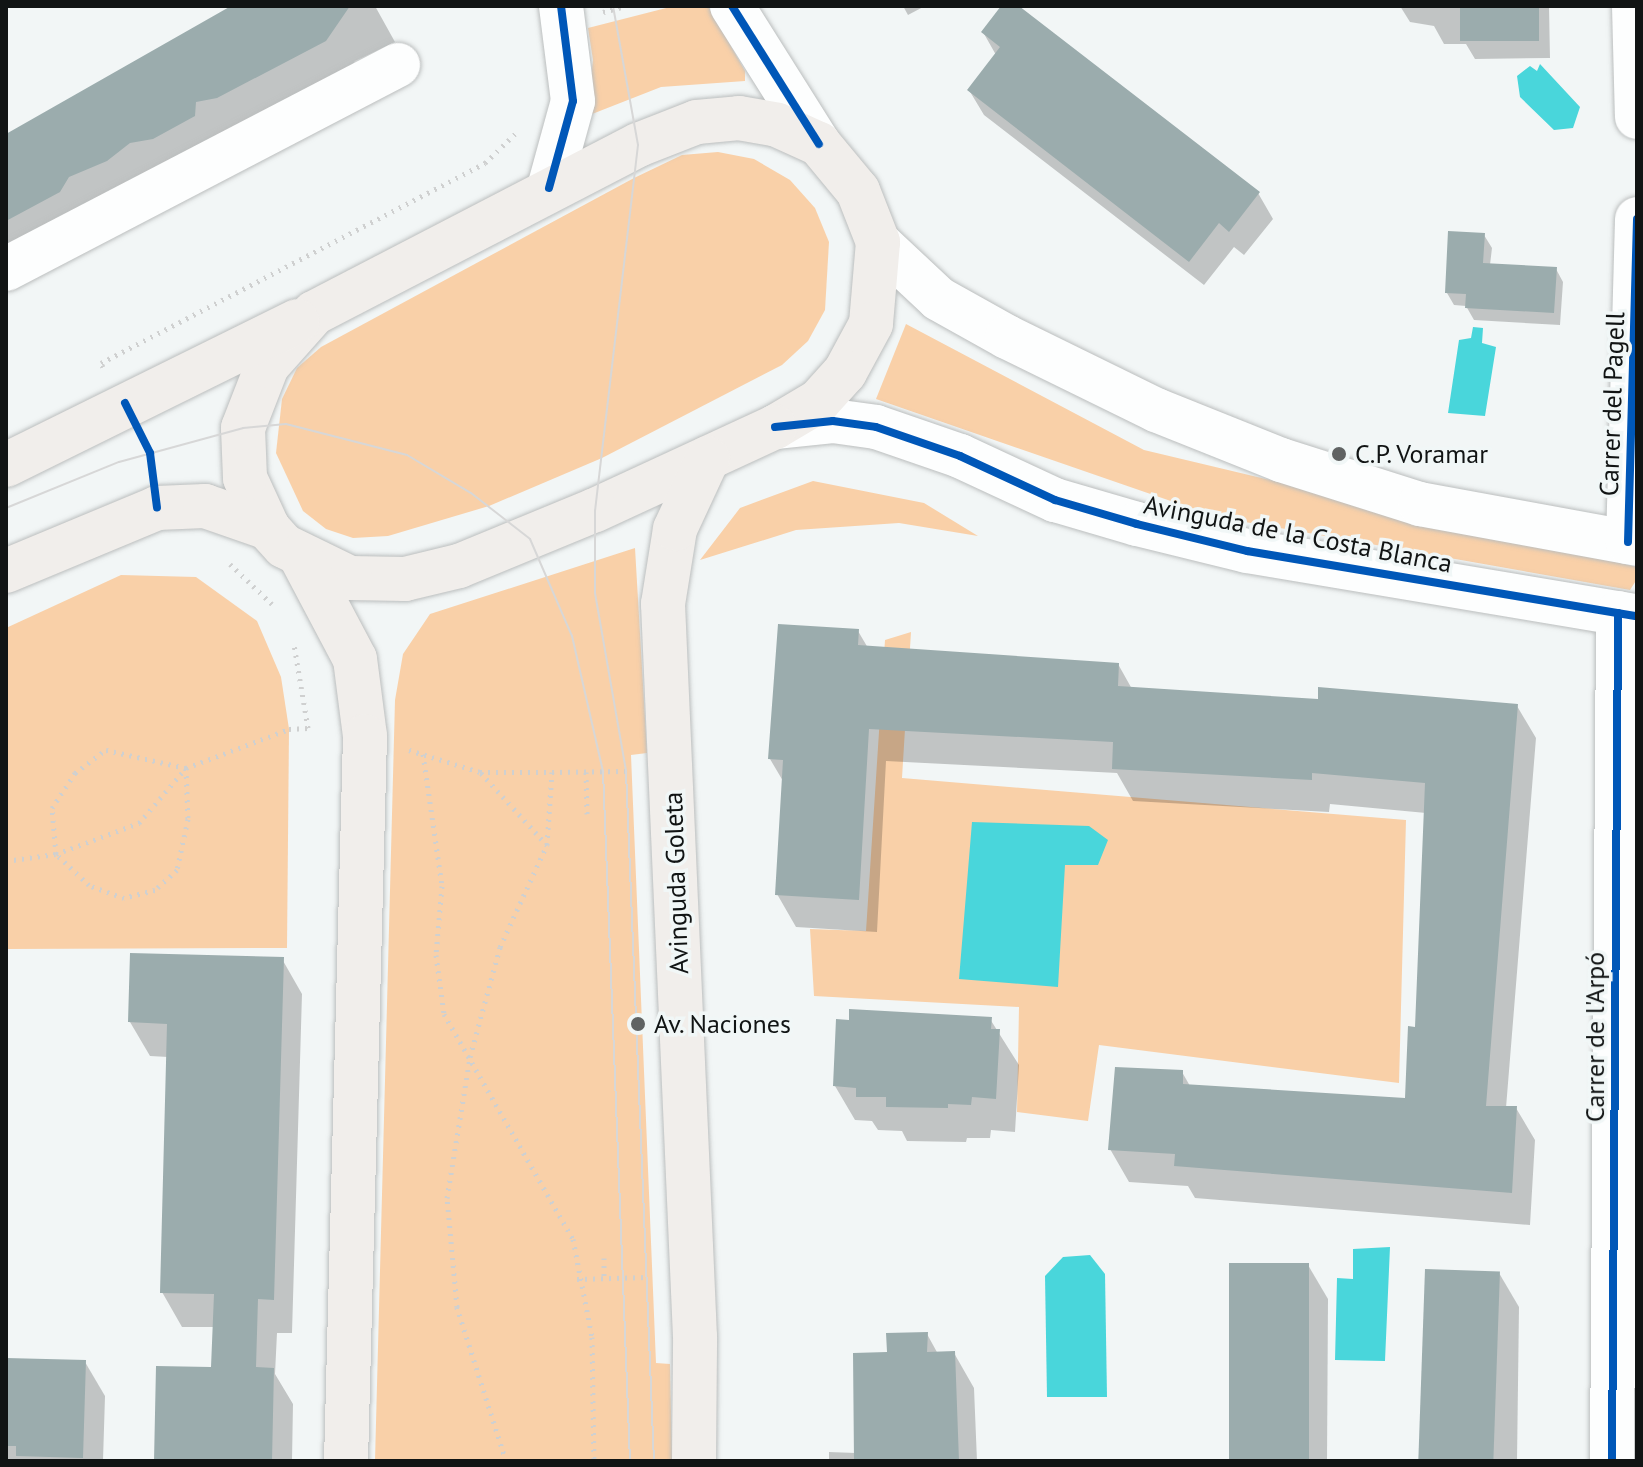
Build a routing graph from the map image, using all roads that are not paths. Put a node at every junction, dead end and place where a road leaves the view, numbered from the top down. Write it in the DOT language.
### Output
graph roads {
  1 [pos="732,6"];
  2 [pos="1634,6"];
  3 [pos="564,14"];
  4 [pos="398,65"];
  5 [pos="1637,117"];
  6 [pos="819,144"];
  7 [pos="549,188"];
  8 [pos="1637,219"];
  9 [pos="878,242"];
  10 [pos="6,269"];
  11 [pos="314,313"];
  12 [pos="775,427"];
  13 [pos="708,458"];
  14 [pos="6,465"];
  15 [pos="268,528"];
  16 [pos="1633,543"];
  17 [pos="302,559"];
  18 [pos="6,571"];
  19 [pos="1627,614"];
  20 [pos="346,1461"];
  21 [pos="694,1461"];
  22 [pos="1612,1461"];
  1 -- 6 [label="street"];
  2 -- 5 [label="street"];
  3 -- 7 [label="street"];
  4 -- 10 [label="street"];
  6 -- 7 [label="main road"];
  6 -- 9 [label="main road"];
  7 -- 11 [label="main road"];
  8 -- 16 [label="street, Carrer del Pagell"];
  9 -- 12 [label="main road"];
  9 -- 16 [label="street, Avinguda de la Costa Blanca"];
  11 -- 14 [label="main road"];
  11 -- 15 [label="main road"];
  12 -- 13 [label="main road"];
  12 -- 19 [label="street, Avinguda de la Costa Blanca"];
  13 -- 17 [label="main road"];
  13 -- 21 [label="main road, Avinguda Goleta"];
  15 -- 17 [label="main road"];
  15 -- 18 [label="main road"];
  17 -- 20 [label="main road"];
  19 -- 22 [label="street, Carrer de l'Arpó"];
}
